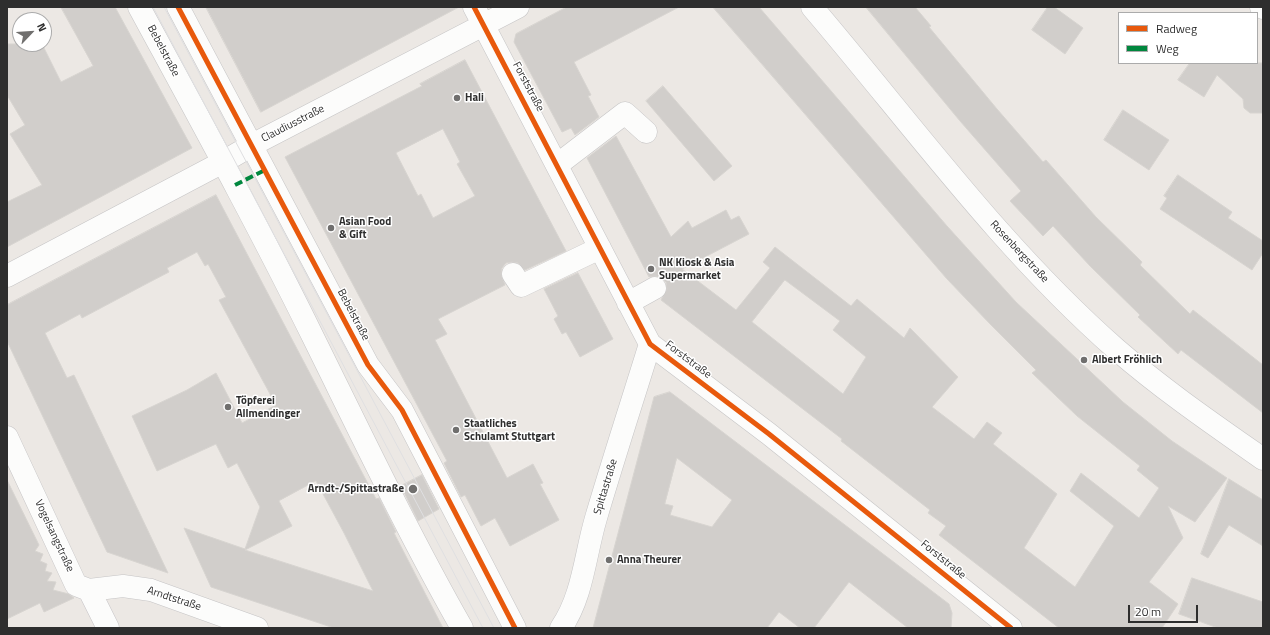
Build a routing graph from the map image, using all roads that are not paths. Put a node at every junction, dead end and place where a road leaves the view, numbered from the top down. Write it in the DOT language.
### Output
graph roads {
  1 [pos="139,7"];
  2 [pos="178,7"];
  3 [pos="518,7"];
  4 [pos="812,7"];
  5 [pos="479,16"];
  6 [pos="646,132"];
  7 [pos="252,145"];
  8 [pos="223,162"];
  9 [pos="557,165"];
  10 [pos="600,248"];
  11 [pos="513,274"];
  12 [pos="7,276"];
  13 [pos="655,288"];
  14 [pos="628,302"];
  15 [pos="650,344"];
  16 [pos="7,437"];
  17 [pos="1263,459"];
  18 [pos="89,590"];
  19 [pos="1002,625"];
  20 [pos="108,628"];
  21 [pos="256,628"];
  22 [pos="462,628"];
  23 [pos="515,628"];
  24 [pos="561,628"];
  1 -- 8 [label="street, Bebelstraße"];
  2 -- 7 [label="street, Bebelstraße"];
  3 -- 5 [label="street, Claudiusstraße"];
  4 -- 17 [label="street, Rosenbergstraße"];
  5 -- 7 [label="street, Claudiusstraße"];
  5 -- 9 [label="street, Forststraße"];
  6 -- 9 [label="street"];
  7 -- 8 [label="street, Claudiusstraße"];
  7 -- 23 [label="street, Bebelstraße"];
  8 -- 12 [label="street, Claudiusstraße"];
  8 -- 22 [label="street, Bebelstraße"];
  9 -- 10 [label="street, Forststraße"];
  10 -- 11 [label="street"];
  10 -- 14 [label="street, Forststraße"];
  13 -- 14 [label="street"];
  14 -- 15 [label="street, Forststraße"];
  15 -- 19 [label="street, Forststraße"];
  15 -- 24 [label="street, Spittastraße"];
  16 -- 18 [label="street, Vogelsangstraße"];
  18 -- 20 [label="street, Vogelsangstraße"];
  18 -- 21 [label="street, Arndtstraße"];
}
